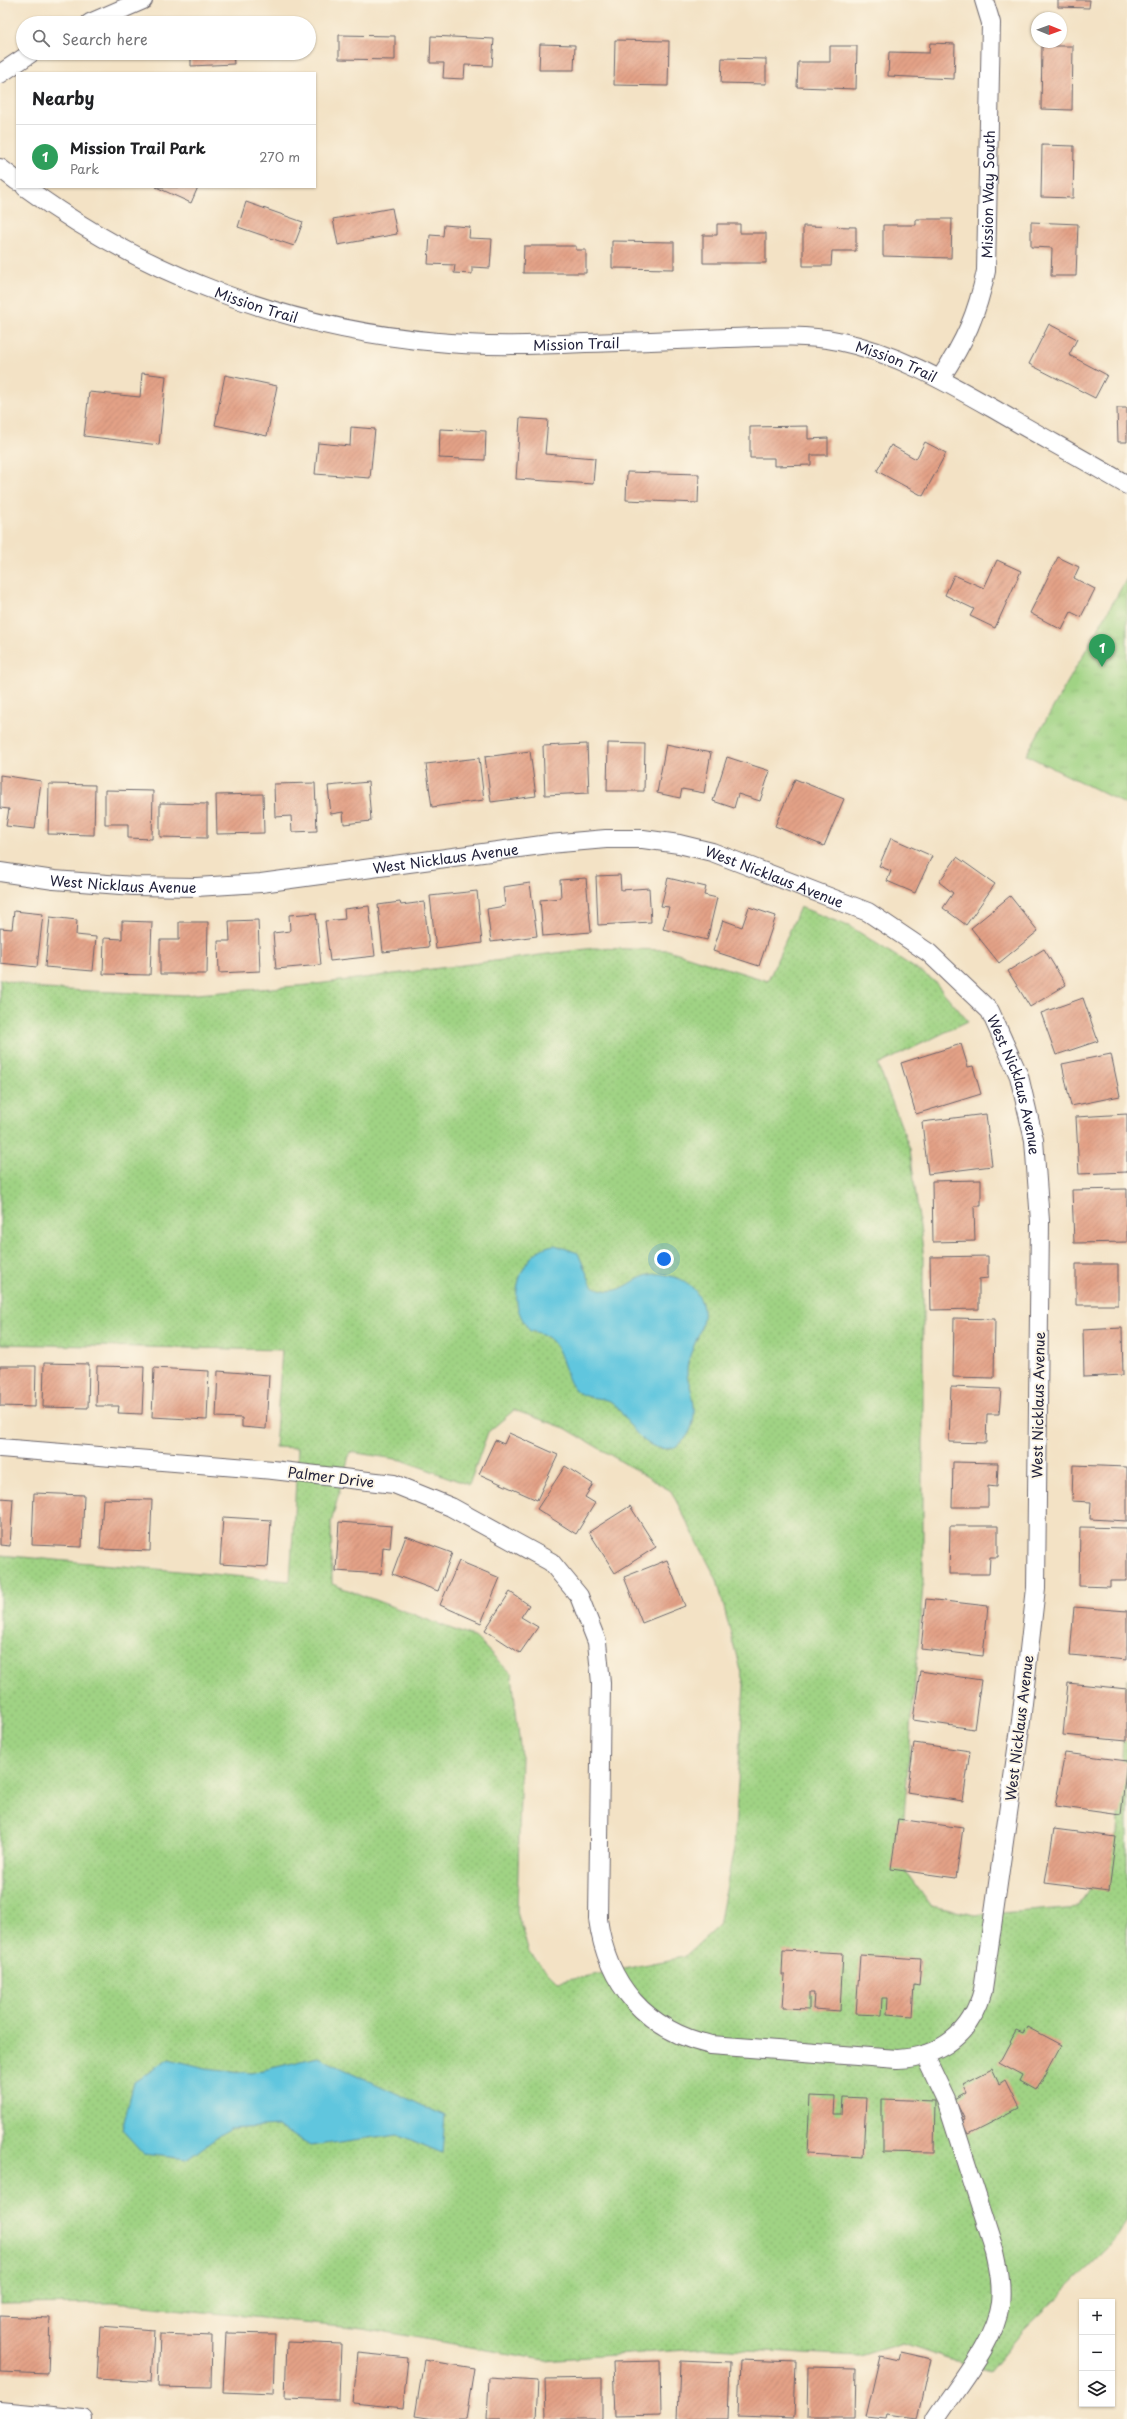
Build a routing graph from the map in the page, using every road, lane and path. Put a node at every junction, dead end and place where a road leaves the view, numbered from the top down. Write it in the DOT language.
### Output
graph roads {
  1 [pos="143,0"];
  2 [pos="984,0"];
  3 [pos="106,16"];
  4 [pos="21,60"];
  5 [pos="0,74"];
  6 [pos="0,168"];
  7 [pos="16,180"];
  8 [pos="26,188"];
  9 [pos="940,379"];
  10 [pos="1127,485"];
  11 [pos="0,872"];
  12 [pos="0,1448"];
  13 [pos="925,2056"];
  14 [pos="0,2411"];
  15 [pos="83,2419"];
  16 [pos="936,2419"];
  1 -- 3 [label="street"];
  2 -- 9 [label="street, Mission Way South"];
  4 -- 5 [label="street"];
  6 -- 7 [label="street"];
  8 -- 9 [label="street, Mission Trail"];
  9 -- 10 [label="street, Mission Trail"];
  11 -- 13 [label="street, West Nicklaus Avenue"];
  12 -- 13 [label="street, Palmer Drive"];
  13 -- 16 [label="street"];
  14 -- 15 [label="street"];
}
